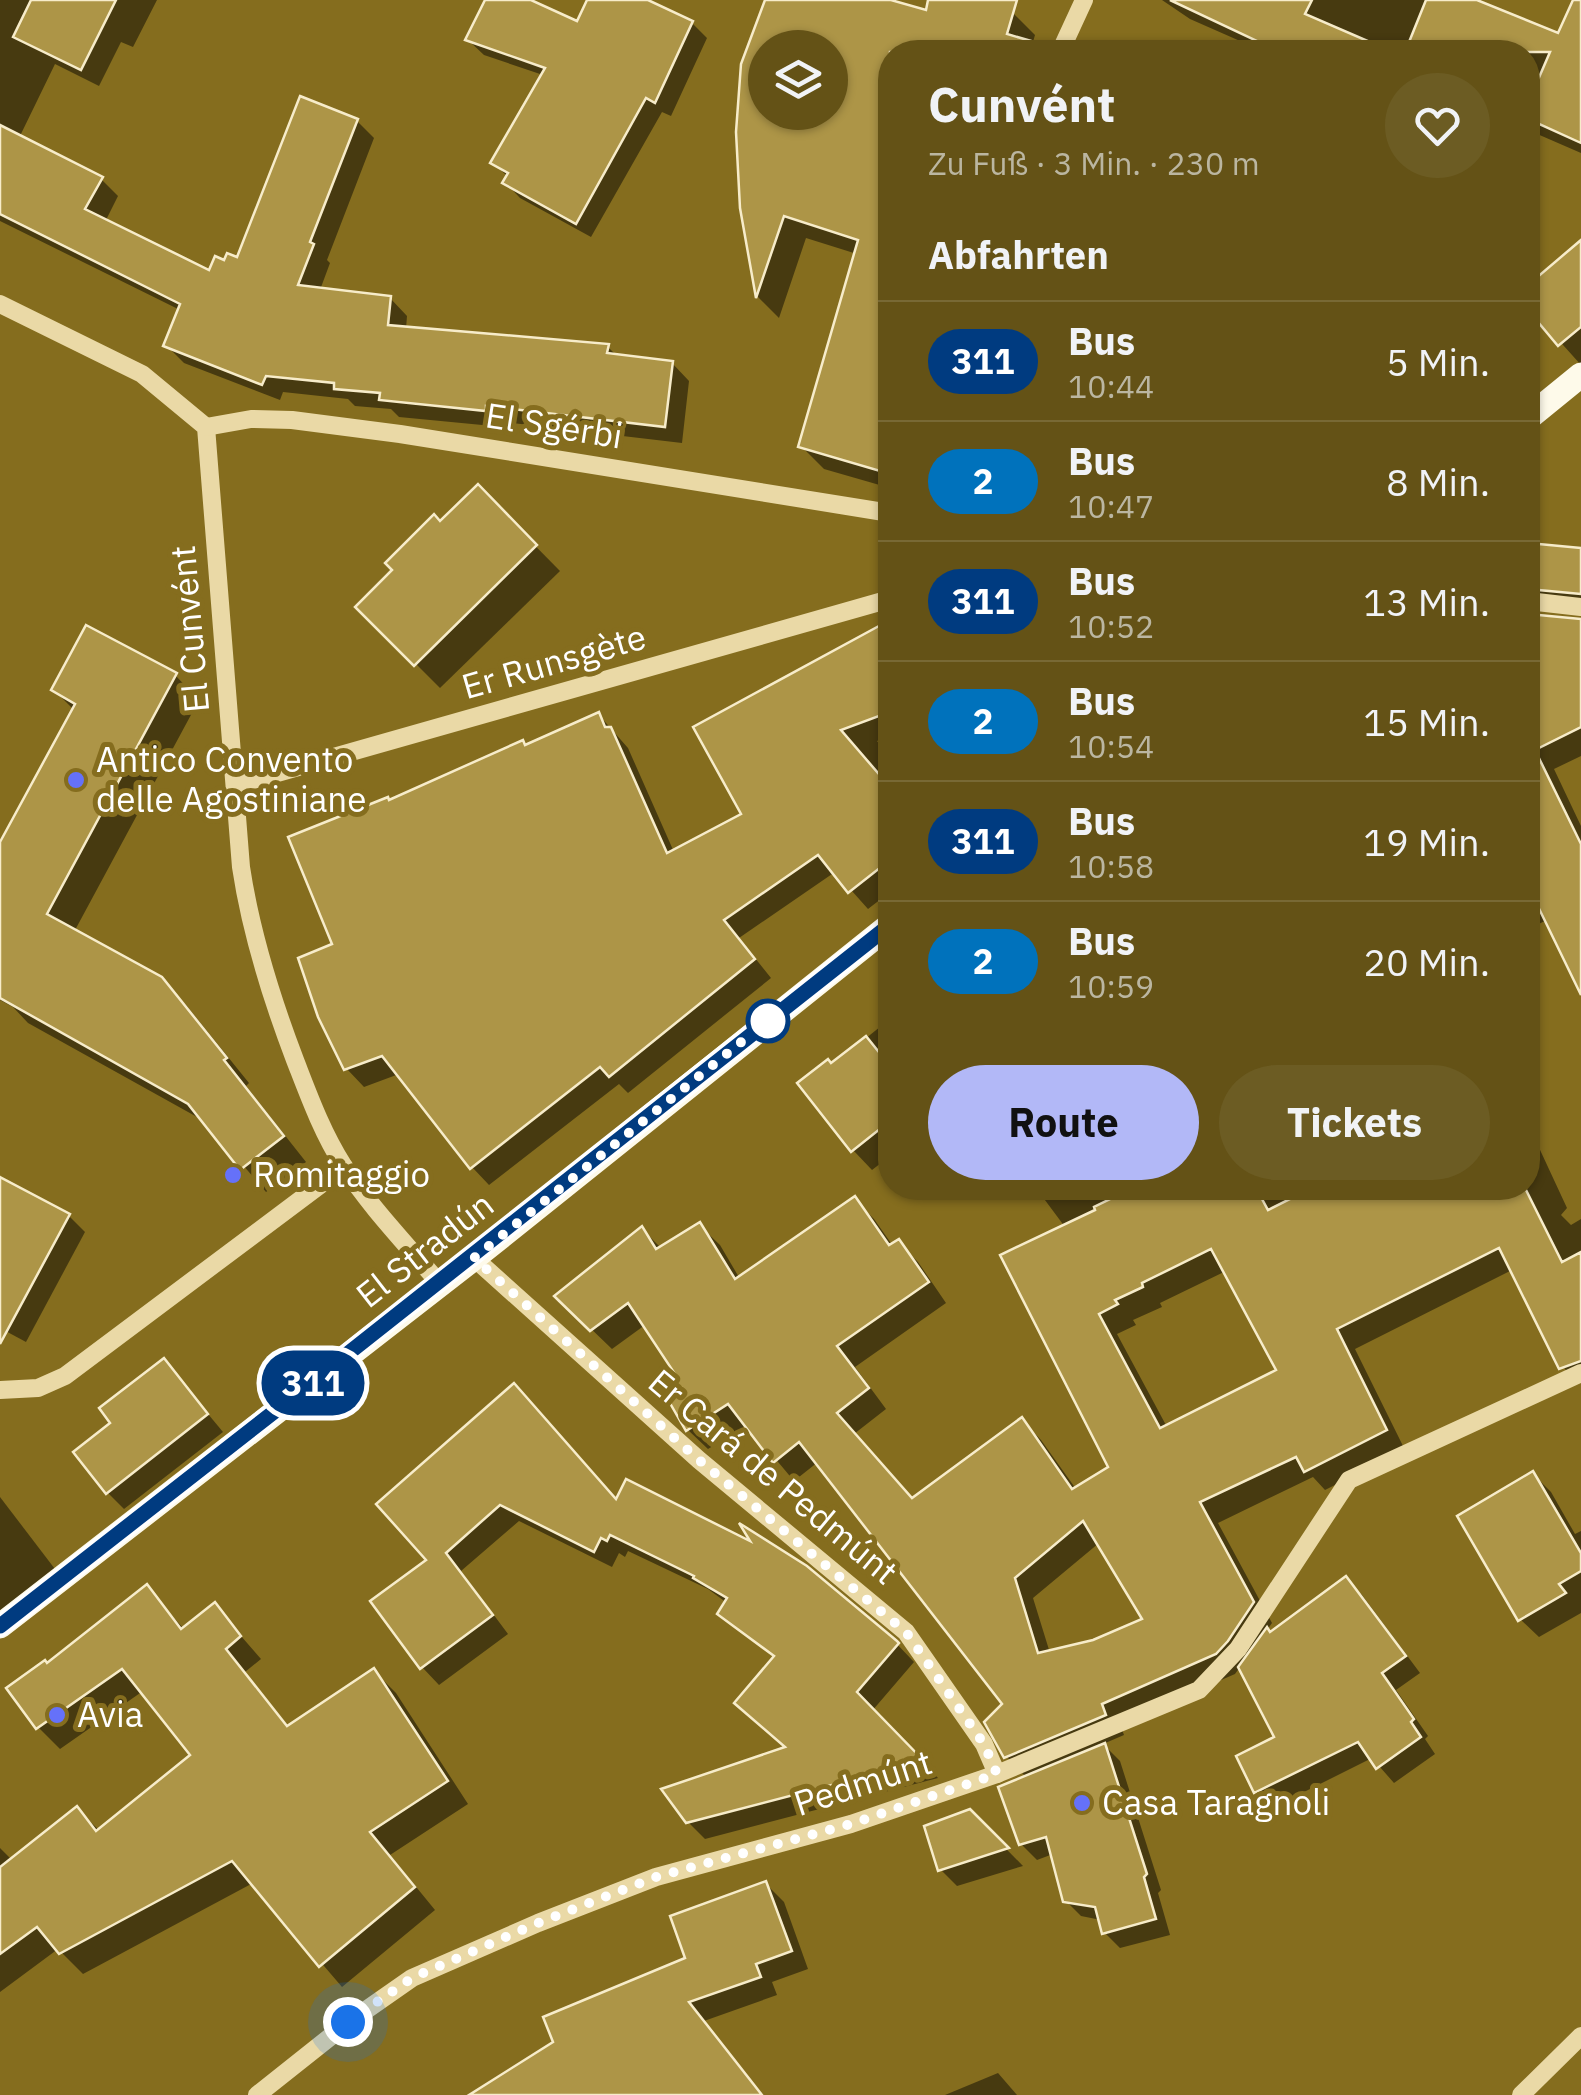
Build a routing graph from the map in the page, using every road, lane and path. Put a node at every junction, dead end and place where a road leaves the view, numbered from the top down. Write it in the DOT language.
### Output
graph roads {
  1 [pos="1084,0"];
  2 [pos="1066,40"];
  3 [pos="0,304"];
  4 [pos="1581,375"];
  5 [pos="1540,408"];
  6 [pos="206,427"];
  7 [pos="878,511"];
  8 [pos="878,602"];
  9 [pos="1540,602"];
  10 [pos="1581,607"];
  11 [pos="235,786"];
  12 [pos="878,933"];
  13 [pos="344,1167"];
  14 [pos="474,1258"];
  15 [pos="440,1284"];
  16 [pos="1581,1373"];
  17 [pos="0,1390"];
  18 [pos="0,1626"];
  19 [pos="997,1774"];
  20 [pos="1581,2036"];
  21 [pos="257,2095"];
  22 [pos="1521,2095"];
  1 -- 2 [label="street"];
  3 -- 6 [label="street"];
  4 -- 5 [label="main road"];
  6 -- 7 [label="street, El Sgérbi"];
  6 -- 11 [label="street, El Cunvént"];
  8 -- 11 [label="street, Er Runsgète"];
  9 -- 10 [label="street"];
  11 -- 13 [label="street, El Cunvént"];
  12 -- 14 [label="main road, El Stradún"];
  13 -- 15 [label="street, El Cunvént"];
  13 -- 17 [label="street"];
  14 -- 15 [label="main road, El Stradún"];
  14 -- 19 [label="street, Er Cará de Pedmúnt"];
  15 -- 18 [label="main road, El Stradún"];
  16 -- 19 [label="street, Pedmúnt"];
  19 -- 21 [label="street, Pedmúnt"];
  20 -- 22 [label="street"];
}
